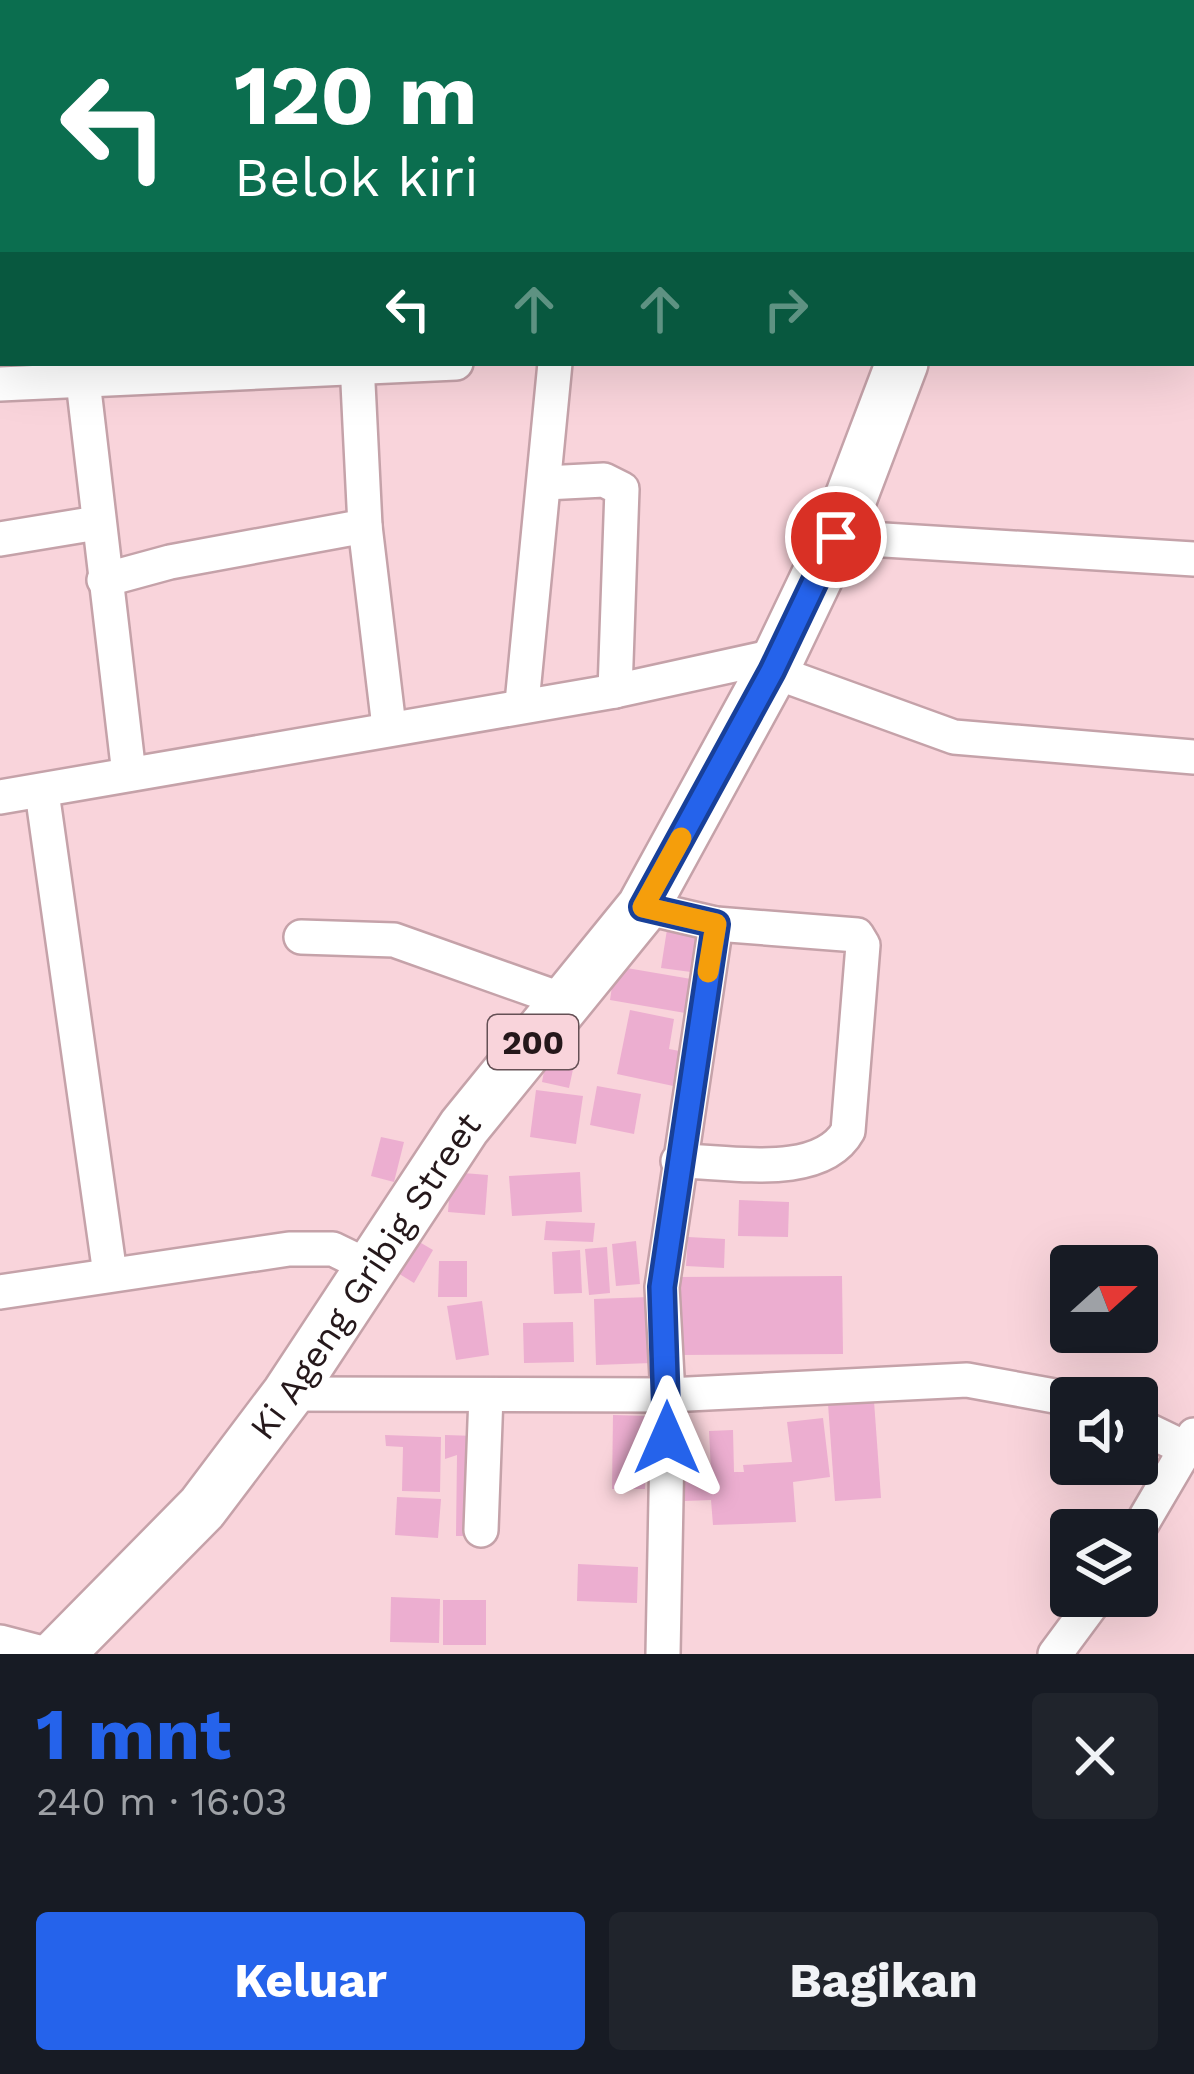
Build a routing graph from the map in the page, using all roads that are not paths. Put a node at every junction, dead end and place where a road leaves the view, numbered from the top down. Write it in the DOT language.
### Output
graph roads {
  1 [pos="317,366"];
  2 [pos="358,366"];
  3 [pos="555,366"];
  4 [pos="901,366"];
  5 [pos="194,369"];
  6 [pos="83,381"];
  7 [pos="0,384"];
  8 [pos="545,483"];
  9 [pos="97,523"];
  10 [pos="365,526"];
  11 [pos="836,537"];
  12 [pos="0,539"];
  13 [pos="1194,559"];
  14 [pos="104,580"];
  15 [pos="775,663"];
  16 [pos="616,691"];
  17 [pos="522,703"];
  18 [pos="389,727"];
  19 [pos="1194,757"];
  20 [pos="129,773"];
  21 [pos="42,792"];
  22 [pos="0,797"];
  23 [pos="643,907"];
  24 [pos="716,924"];
  25 [pos="301,937"];
  26 [pos="566,1001"];
  27 [pos="677,1161"];
  28 [pos="368,1266"];
  29 [pos="110,1274"];
  30 [pos="0,1292"];
  31 [pos="288,1394"];
  32 [pos="486,1394"];
  33 [pos="668,1395"];
  34 [pos="1050,1395"];
  35 [pos="1158,1432"];
  36 [pos="1190,1442"];
  37 [pos="1151,1509"];
  38 [pos="481,1530"];
  39 [pos="1082,1617"];
  40 [pos="0,1642"];
  41 [pos="46,1654"];
  42 [pos="58,1654"];
  43 [pos="663,1654"];
  44 [pos="1055,1654"];
  1 -- 5 [label="street"];
  2 -- 10 [label="street"];
  3 -- 8 [label="street"];
  4 -- 11 [label="main road, Ki Ageng Gribig Street / 200"];
  5 -- 6 [label="street"];
  6 -- 7 [label="street"];
  6 -- 9 [label="street"];
  8 -- 16 [label="street"];
  8 -- 17 [label="street"];
  9 -- 12 [label="street"];
  9 -- 14 [label="street"];
  10 -- 14 [label="street"];
  10 -- 18 [label="street"];
  11 -- 13 [label="street"];
  11 -- 15 [label="main road, Ki Ageng Gribig Street / 200"];
  14 -- 20 [label="street"];
  15 -- 16 [label="street"];
  15 -- 19 [label="street"];
  15 -- 23 [label="main road, Ki Ageng Gribig Street / 200"];
  16 -- 17 [label="street"];
  17 -- 18 [label="street"];
  18 -- 20 [label="street"];
  20 -- 21 [label="street"];
  21 -- 22 [label="street"];
  21 -- 29 [label="street"];
  23 -- 24 [label="street"];
  23 -- 26 [label="main road, Ki Ageng Gribig Street / 200"];
  24 -- 27 [label="street"];
  24 -- 27 [label="street"];
  25 -- 26 [label="street"];
  26 -- 28 [label="main road, Ki Ageng Gribig Street / 200"];
  27 -- 33 [label="street"];
  28 -- 29 [label="street"];
  28 -- 31 [label="main road, Ki Ageng Gribig Street / 200"];
  29 -- 30 [label="street"];
  31 -- 32 [label="street"];
  31 -- 42 [label="main road, Ki Ageng Gribig Street / 200"];
  32 -- 33 [label="street"];
  32 -- 38 [label="street"];
  33 -- 34 [label="street"];
  33 -- 43 [label="street"];
  35 -- 36 [label="street"];
  36 -- 37 [label="street"];
  39 -- 44 [label="street"];
  40 -- 41 [label="street"];
}
